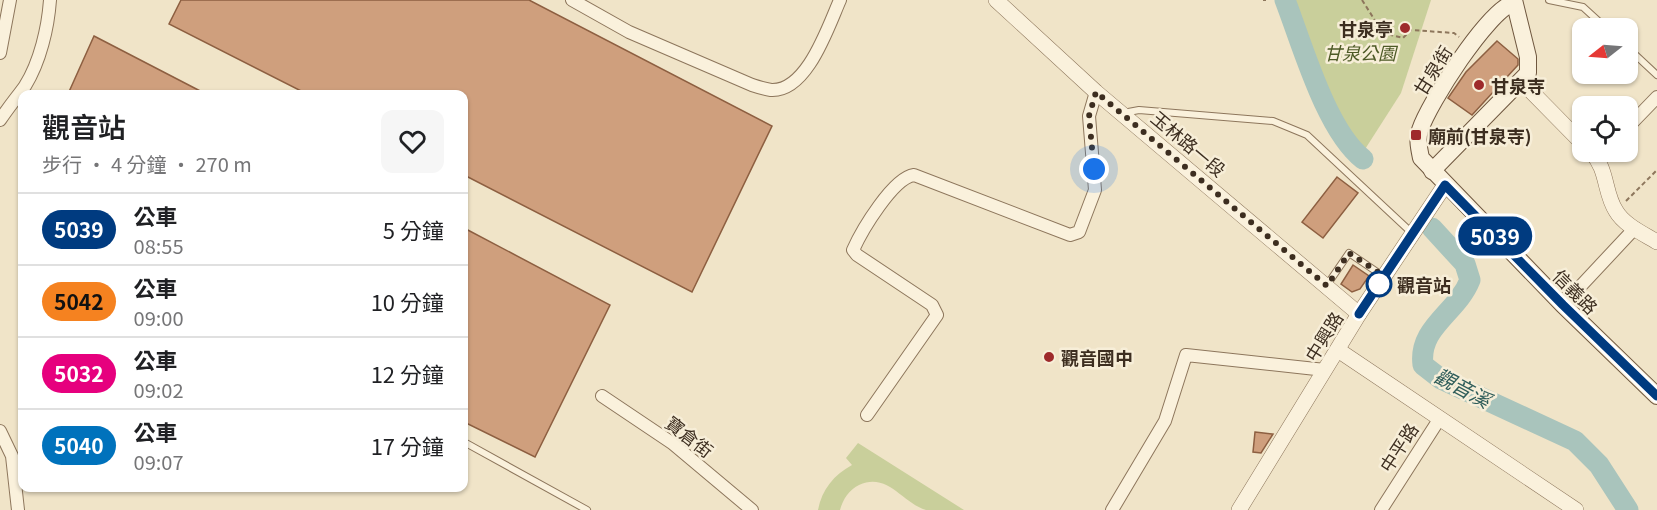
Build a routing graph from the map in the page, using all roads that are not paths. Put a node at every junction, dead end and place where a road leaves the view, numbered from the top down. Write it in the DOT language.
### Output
graph roads {
  1 [pos="10,0"];
  2 [pos="50,0"];
  3 [pos="572,0"];
  4 [pos="840,0"];
  5 [pos="996,0"];
  6 [pos="1548,0"];
  7 [pos="1514,2"];
  8 [pos="1594,18"];
  9 [pos="0,53"];
  10 [pos="1638,57"];
  11 [pos="1657,75"];
  12 [pos="1521,81"];
  13 [pos="22,90"];
  14 [pos="1096,92"];
  15 [pos="18,96"];
  16 [pos="1657,97"];
  17 [pos="1122,113"];
  18 [pos="1638,117"];
  19 [pos="0,120"];
  20 [pos="1572,133"];
  21 [pos="1600,162"];
  22 [pos="1432,171"];
  23 [pos="1445,185"];
  24 [pos="1635,228"];
  25 [pos="1412,233"];
  26 [pos="1657,242"];
  27 [pos="1384,276"];
  28 [pos="1327,286"];
  29 [pos="1563,305"];
  30 [pos="1359,314"];
  31 [pos="1338,350"];
  32 [pos="1325,369"];
  33 [pos="602,396"];
  34 [pos="1657,396"];
  35 [pos="867,415"];
  36 [pos="1440,418"];
  37 [pos="0,431"];
  38 [pos="468,444"];
  39 [pos="18,510"];
  40 [pos="586,510"];
  41 [pos="752,510"];
  42 [pos="1112,510"];
  43 [pos="1239,510"];
  44 [pos="1381,510"];
  45 [pos="1576,510"];
  1 -- 9 [label="street"];
  2 -- 13 [label="street"];
  3 -- 4 [label="street"];
  5 -- 14 [label="street, 玉林路一段"];
  6 -- 8 [label="lane"];
  7 -- 12 [label="main road, 甘泉街"];
  7 -- 22 [label="main road, 甘泉街"];
  10 -- 11 [label="lane"];
  12 -- 20 [label="street"];
  12 -- 22 [label="main road"];
  14 -- 17 [label="street, 玉林路一段"];
  14 -- 35 [label="street"];
  15 -- 19 [label="street"];
  16 -- 18 [label="street"];
  17 -- 25 [label="lane"];
  17 -- 28 [label="street, 玉林路一段"];
  21 -- 24 [label="street"];
  22 -- 23 [label="main road, 甘泉街"];
  23 -- 25 [label="street, 中興路"];
  23 -- 29 [label="main road, 信義路"];
  24 -- 26 [label="street"];
  24 -- 29 [label="street"];
  25 -- 27 [label="street, 中興路"];
  27 -- 28 [label="lane"];
  27 -- 30 [label="street, 中興路"];
  28 -- 30 [label="street, 玉林路一段"];
  29 -- 34 [label="main road, 信義路"];
  30 -- 31 [label="street, 中興路"];
  31 -- 32 [label="street, 中興路"];
  31 -- 36 [label="street, 中平路"];
  32 -- 42 [label="street"];
  32 -- 43 [label="street, 中興路"];
  33 -- 41 [label="street, 寶倉街"];
  36 -- 44 [label="street, 中平路"];
  36 -- 45 [label="street"];
  37 -- 39 [label="street"];
  38 -- 40 [label="lane"];
}
